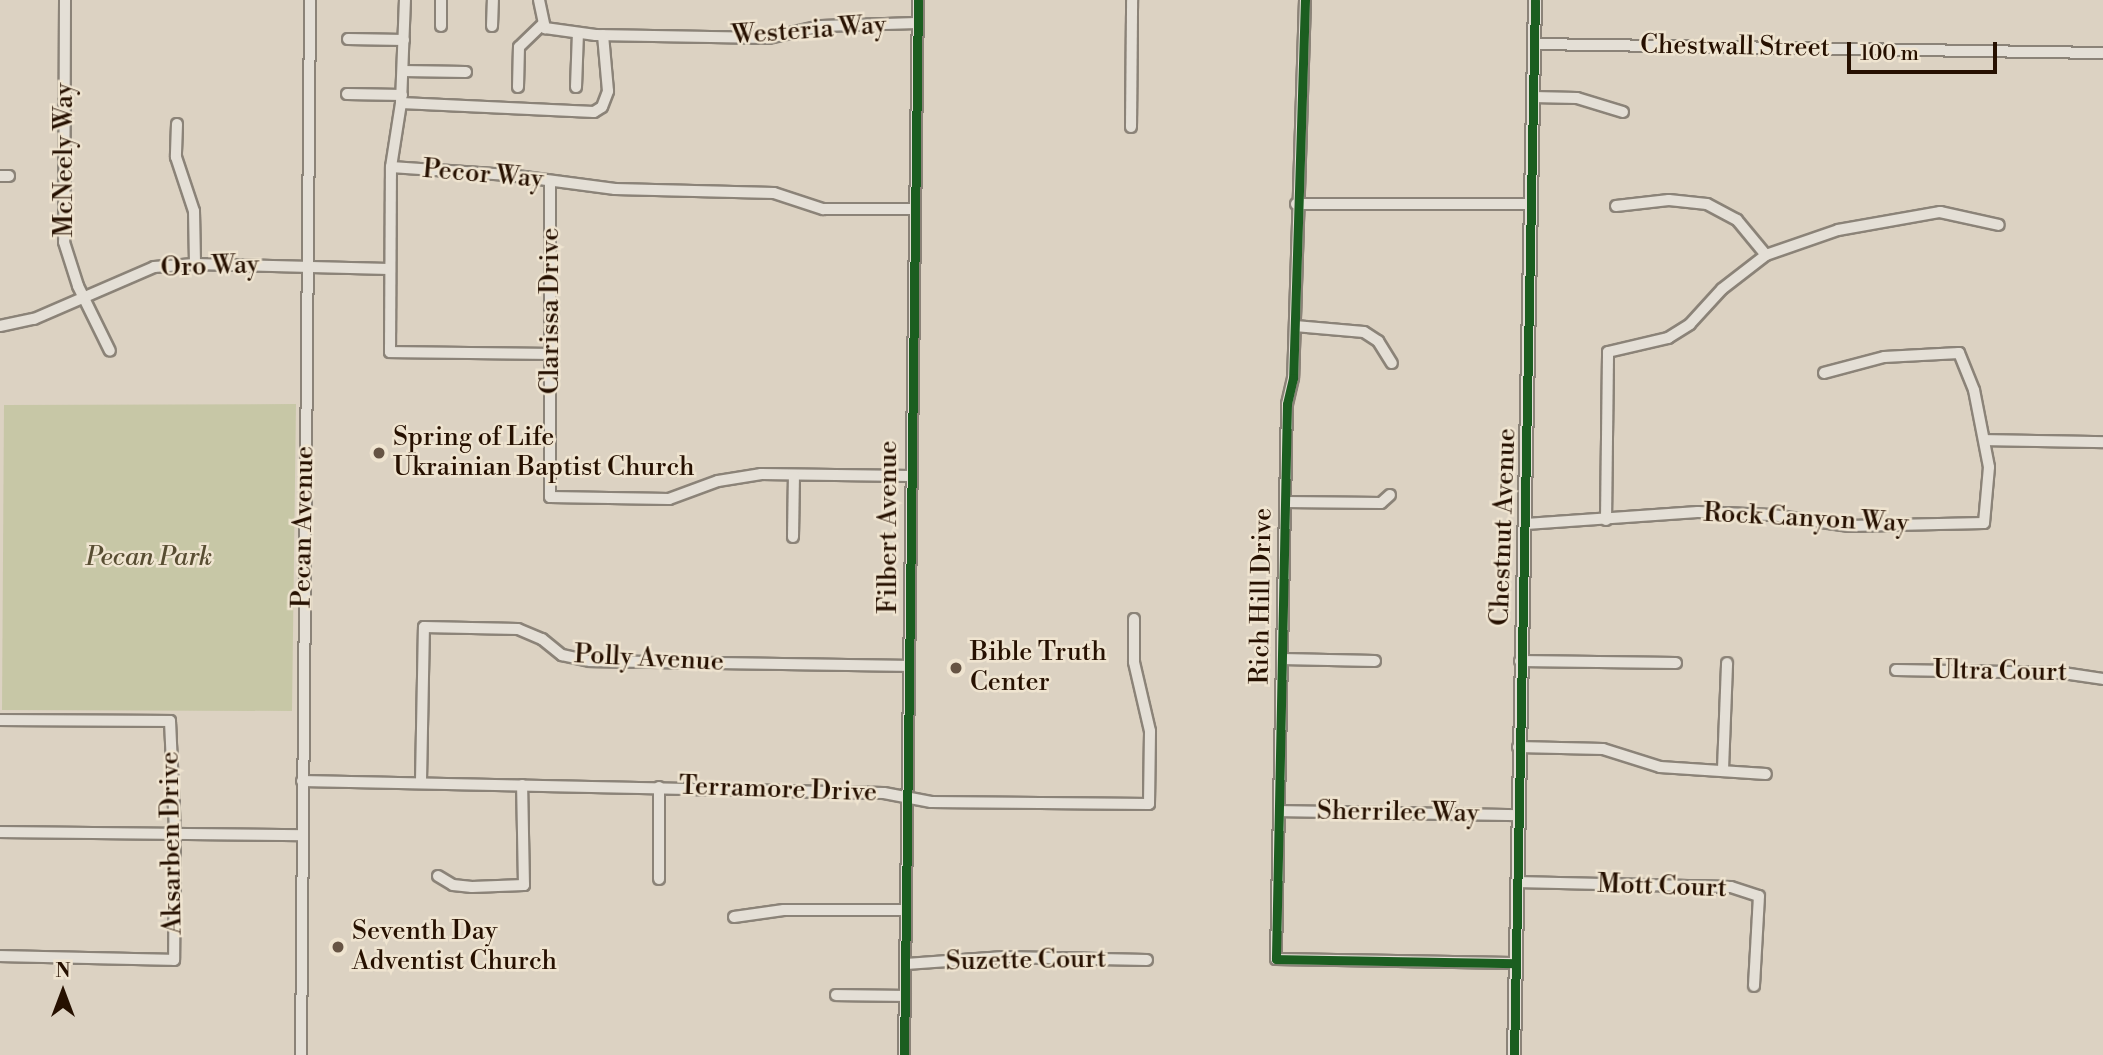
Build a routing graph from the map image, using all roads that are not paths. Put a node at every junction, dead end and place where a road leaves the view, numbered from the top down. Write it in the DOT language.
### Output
graph roads {
  1 [pos="65,0"];
  2 [pos="310,0"];
  3 [pos="405,0"];
  4 [pos="441,0"];
  5 [pos="493,0"];
  6 [pos="540,0"];
  7 [pos="918,0"];
  8 [pos="1132,0"];
  9 [pos="1305,0"];
  10 [pos="1535,0"];
  11 [pos="916,23"];
  12 [pos="440,26"];
  13 [pos="492,26"];
  14 [pos="542,26"];
  15 [pos="578,33"];
  16 [pos="603,35"];
  17 [pos="348,39"];
  18 [pos="404,40"];
  19 [pos="1535,44"];
  20 [pos="2103,53"];
  21 [pos="403,71"];
  22 [pos="466,72"];
  23 [pos="519,87"];
  24 [pos="576,88"];
  25 [pos="347,94"];
  26 [pos="1534,97"];
  27 [pos="402,99"];
  28 [pos="1623,112"];
  29 [pos="177,124"];
  30 [pos="1131,127"];
  31 [pos="391,167"];
  32 [pos="550,181"];
  33 [pos="1296,204"];
  34 [pos="1531,204"];
  35 [pos="1616,206"];
  36 [pos="915,209"];
  37 [pos="1999,226"];
  38 [pos="1766,255"];
  39 [pos="195,264"];
  40 [pos="307,265"];
  41 [pos="389,269"];
  42 [pos="84,297"];
  43 [pos="0,326"];
  44 [pos="1295,326"];
  45 [pos="110,351"];
  46 [pos="549,354"];
  47 [pos="1392,363"];
  48 [pos="1824,373"];
  49 [pos="1984,440"];
  50 [pos="2103,442"];
  51 [pos="794,476"];
  52 [pos="910,476"];
  53 [pos="1390,495"];
  54 [pos="1285,502"];
  55 [pos="1605,520"];
  56 [pos="1526,524"];
  57 [pos="793,537"];
  58 [pos="1135,619"];
  59 [pos="1282,659"];
  60 [pos="1375,661"];
  61 [pos="1520,661"];
  62 [pos="1676,663"];
  63 [pos="1727,663"];
  64 [pos="909,666"];
  65 [pos="1896,670"];
  66 [pos="2103,679"];
  67 [pos="0,720"];
  68 [pos="1518,747"];
  69 [pos="1723,769"];
  70 [pos="1766,774"];
  71 [pos="302,780"];
  72 [pos="421,780"];
  73 [pos="522,785"];
  74 [pos="659,787"];
  75 [pos="906,798"];
  76 [pos="1280,811"];
  77 [pos="1517,815"];
  78 [pos="0,832"];
  79 [pos="175,832"];
  80 [pos="301,835"];
  81 [pos="438,876"];
  82 [pos="659,879"];
  83 [pos="1516,882"];
  84 [pos="906,910"];
  85 [pos="734,917"];
  86 [pos="0,956"];
  87 [pos="1147,960"];
  88 [pos="1512,963"];
  89 [pos="906,964"];
  90 [pos="1754,986"];
  91 [pos="836,995"];
  92 [pos="905,996"];
  93 [pos="301,1055"];
  94 [pos="904,1055"];
  95 [pos="1514,1055"];
  1 -- 42 [label="street, McNeely Way"];
  2 -- 40 [label="street, Pecan Avenue"];
  3 -- 18 [label="street"];
  4 -- 12 [label="street"];
  5 -- 13 [label="street"];
  6 -- 14 [label="street"];
  7 -- 11 [label="street, Filbert Avenue"];
  8 -- 30 [label="street"];
  9 -- 33 [label="street, Rich Hill Drive"];
  10 -- 19 [label="street, Chestnut Avenue"];
  11 -- 16 [label="street, Westeria Way"];
  11 -- 36 [label="street, Filbert Avenue"];
  14 -- 15 [label="street, Westeria Way"];
  14 -- 23 [label="street"];
  15 -- 16 [label="street, Westeria Way"];
  15 -- 24 [label="street"];
  16 -- 27 [label="street"];
  17 -- 18 [label="street"];
  18 -- 21 [label="street"];
  19 -- 20 [label="street, Chestwall Street"];
  19 -- 26 [label="street, Chestnut Avenue"];
  21 -- 22 [label="street"];
  21 -- 27 [label="street"];
  25 -- 27 [label="street"];
  26 -- 28 [label="street"];
  26 -- 34 [label="street, Chestnut Avenue"];
  27 -- 31 [label="street"];
  29 -- 39 [label="street"];
  31 -- 32 [label="street, Pecor Way"];
  31 -- 41 [label="street, Pecor Way"];
  32 -- 36 [label="street, Pecor Way"];
  32 -- 46 [label="street, Clarissa Drive"];
  33 -- 34 [label="street"];
  33 -- 44 [label="street, Rich Hill Drive"];
  34 -- 56 [label="street, Chestnut Avenue"];
  35 -- 38 [label="street"];
  36 -- 52 [label="street, Filbert Avenue"];
  37 -- 38 [label="street"];
  38 -- 55 [label="street"];
  39 -- 40 [label="street, Oro Way"];
  39 -- 42 [label="street, Oro Way"];
  40 -- 41 [label="street, Oro Way"];
  40 -- 71 [label="street, Pecan Avenue"];
  41 -- 46 [label="street, Pecor Way"];
  42 -- 43 [label="street, Oro Way"];
  42 -- 45 [label="street, McNeely Way"];
  44 -- 47 [label="street"];
  44 -- 54 [label="street, Rich Hill Drive"];
  46 -- 51 [label="street, Clarissa Drive"];
  48 -- 49 [label="street, Rock Canyon Way"];
  49 -- 50 [label="street"];
  49 -- 55 [label="street, Rock Canyon Way"];
  51 -- 52 [label="street, Clarissa Drive"];
  51 -- 57 [label="street"];
  52 -- 64 [label="street, Filbert Avenue"];
  53 -- 54 [label="street"];
  54 -- 59 [label="street, Rich Hill Drive"];
  55 -- 56 [label="street, Rock Canyon Way"];
  56 -- 61 [label="street, Chestnut Avenue"];
  58 -- 75 [label="street, Terramore Drive"];
  59 -- 60 [label="street"];
  59 -- 76 [label="street, Rich Hill Drive"];
  61 -- 62 [label="street"];
  61 -- 68 [label="street, Chestnut Avenue"];
  63 -- 69 [label="street"];
  64 -- 72 [label="street, Polly Avenue"];
  64 -- 75 [label="street, Filbert Avenue"];
  65 -- 66 [label="street, Ultra Court"];
  67 -- 79 [label="street, Aksarben Drive"];
  68 -- 69 [label="street"];
  68 -- 77 [label="street, Chestnut Avenue"];
  69 -- 70 [label="street"];
  71 -- 72 [label="street, Terramore Drive"];
  71 -- 80 [label="street, Pecan Avenue"];
  72 -- 73 [label="street, Terramore Drive"];
  73 -- 74 [label="street, Terramore Drive"];
  73 -- 81 [label="street"];
  74 -- 75 [label="street, Terramore Drive"];
  74 -- 82 [label="street"];
  75 -- 84 [label="street, Filbert Avenue"];
  76 -- 77 [label="street, Sherrilee Way"];
  76 -- 88 [label="street, Rich Hill Drive"];
  77 -- 83 [label="street, Chestnut Avenue"];
  78 -- 79 [label="street"];
  79 -- 80 [label="street"];
  79 -- 86 [label="street, Aksarben Drive"];
  80 -- 93 [label="street, Pecan Avenue"];
  83 -- 88 [label="street, Chestnut Avenue"];
  83 -- 90 [label="street, Mott Court"];
  84 -- 85 [label="street"];
  84 -- 89 [label="street, Filbert Avenue"];
  87 -- 89 [label="street, Suzette Court"];
  88 -- 95 [label="street, Chestnut Avenue"];
  89 -- 92 [label="street, Filbert Avenue"];
  91 -- 92 [label="street"];
  92 -- 94 [label="street, Filbert Avenue"];
}
